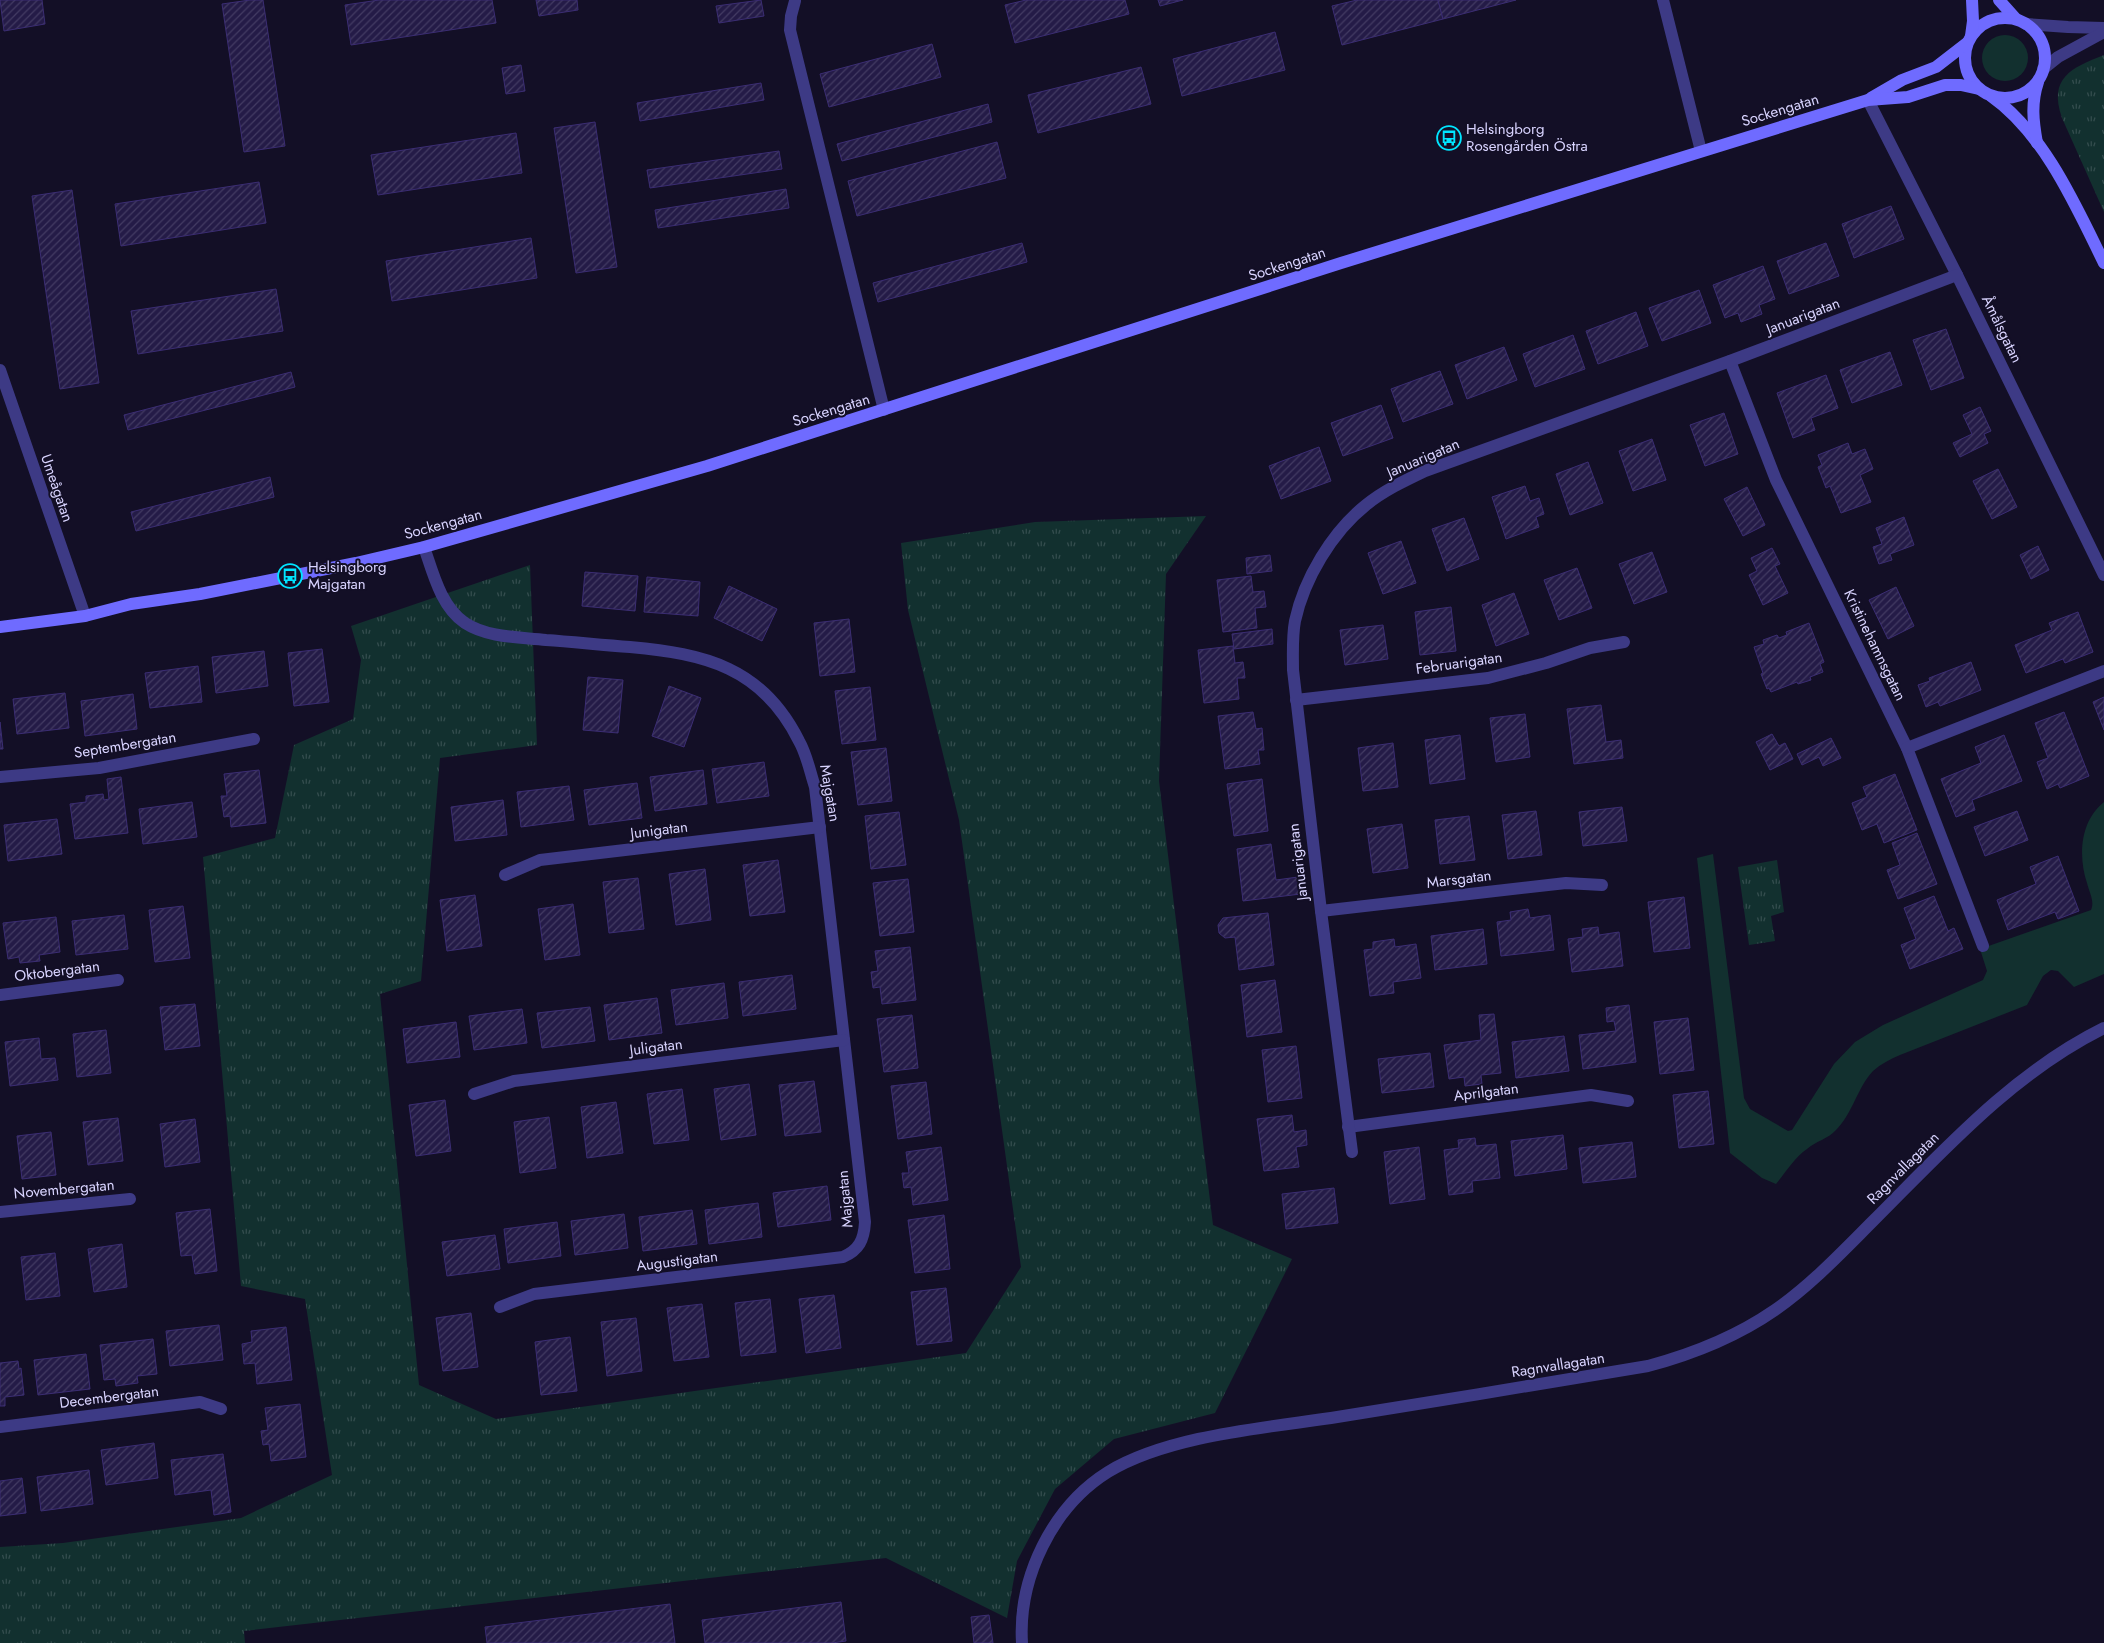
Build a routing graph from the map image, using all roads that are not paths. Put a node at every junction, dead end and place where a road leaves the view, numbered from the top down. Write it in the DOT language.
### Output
graph roads {
  1 [pos="1663,0"];
  2 [pos="1972,0"];
  3 [pos="1999,0"];
  4 [pos="795,1"];
  5 [pos="2021,22"];
  6 [pos="2104,28"];
  7 [pos="2104,32"];
  8 [pos="1969,40"];
  9 [pos="2041,74"];
  10 [pos="1984,92"];
  11 [pos="1868,100"];
  12 [pos="2037,143"];
  13 [pos="1701,151"];
  14 [pos="2104,263"];
  15 [pos="1957,275"];
  16 [pos="1730,361"];
  17 [pos="0,370"];
  18 [pos="884,410"];
  19 [pos="424,547"];
  20 [pos="2104,575"];
  21 [pos="84,616"];
  22 [pos="0,627"];
  23 [pos="1624,642"];
  24 [pos="2104,671"];
  25 [pos="1296,700"];
  26 [pos="254,739"];
  27 [pos="1907,748"];
  28 [pos="0,777"];
  29 [pos="820,827"];
  30 [pos="505,875"];
  31 [pos="1602,885"];
  32 [pos="1321,911"];
  33 [pos="1983,946"];
  34 [pos="118,980"];
  35 [pos="0,995"];
  36 [pos="2104,1028"];
  37 [pos="844,1040"];
  38 [pos="474,1094"];
  39 [pos="1628,1101"];
  40 [pos="1348,1127"];
  41 [pos="1352,1152"];
  42 [pos="130,1199"];
  43 [pos="0,1212"];
  44 [pos="857,1249"];
  45 [pos="500,1307"];
  46 [pos="221,1409"];
  47 [pos="0,1427"];
  48 [pos="1022,1643"];
  1 -- 13 [label="street"];
  2 -- 8 [label="street"];
  3 -- 5 [label="street"];
  4 -- 18 [label="street, Sockengatan"];
  5 -- 6 [label="street"];
  5 -- 8 [label="street"];
  5 -- 9 [label="street"];
  7 -- 9 [label="street"];
  8 -- 10 [label="street"];
  8 -- 11 [label="street, Sockengatan"];
  9 -- 10 [label="street"];
  9 -- 12 [label="street"];
  10 -- 11 [label="street, Sockengatan"];
  10 -- 12 [label="street"];
  11 -- 13 [label="street, Sockengatan"];
  11 -- 15 [label="street, Åmålsgatan"];
  12 -- 14 [label="street"];
  13 -- 18 [label="street, Sockengatan"];
  15 -- 16 [label="street, Januarigatan"];
  15 -- 20 [label="street, Åmålsgatan"];
  16 -- 25 [label="street, Januarigatan"];
  16 -- 27 [label="street, Kristinehamnsgatan"];
  17 -- 21 [label="street, Umeågatan"];
  18 -- 19 [label="street, Sockengatan"];
  19 -- 21 [label="street, Sockengatan"];
  19 -- 29 [label="street, Majgatan"];
  21 -- 22 [label="street, Sockengatan"];
  23 -- 25 [label="street, Februarigatan"];
  24 -- 27 [label="street"];
  25 -- 32 [label="street, Januarigatan"];
  26 -- 28 [label="street, Septembergatan"];
  27 -- 33 [label="street, Kristinehamnsgatan"];
  29 -- 30 [label="street, Junigatan"];
  29 -- 37 [label="street, Majgatan"];
  31 -- 32 [label="street, Marsgatan"];
  32 -- 40 [label="street, Januarigatan"];
  34 -- 35 [label="street, Oktobergatan"];
  36 -- 48 [label="street, Ragnvallagatan"];
  37 -- 38 [label="street, Juligatan"];
  37 -- 44 [label="street, Majgatan"];
  39 -- 40 [label="street, Aprilgatan"];
  40 -- 41 [label="street, Januarigatan"];
  42 -- 43 [label="street, Novembergatan"];
  44 -- 45 [label="street, Augustigatan"];
  46 -- 47 [label="street, Decembergatan"];
}
